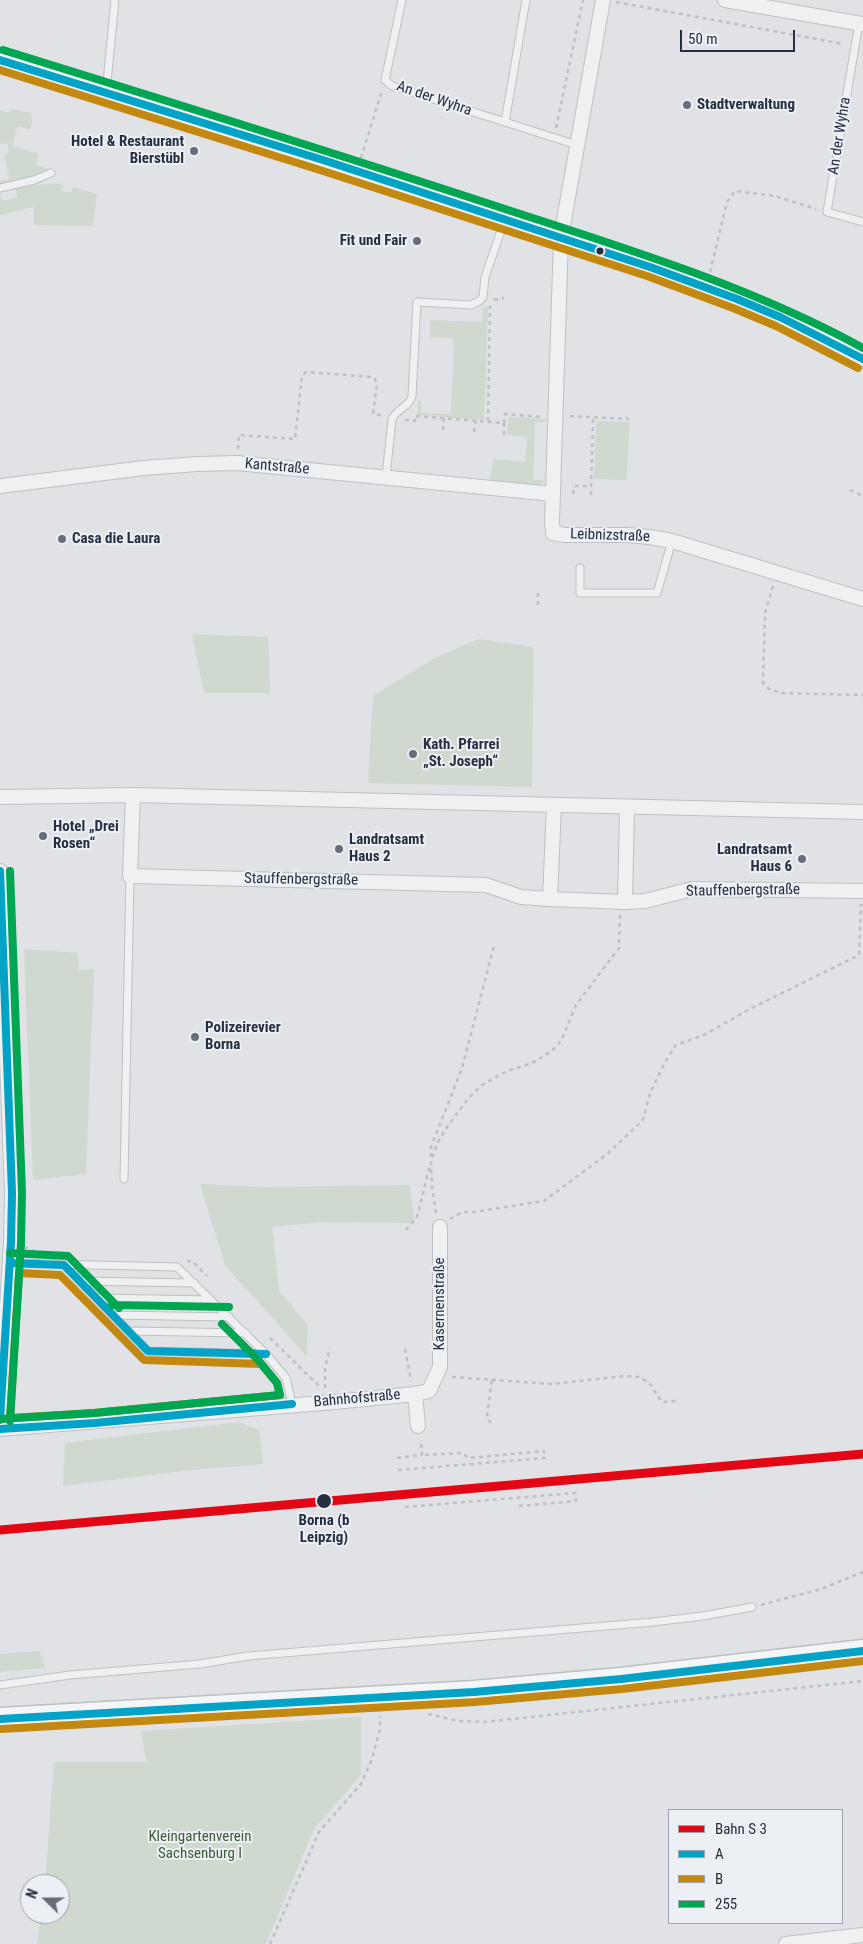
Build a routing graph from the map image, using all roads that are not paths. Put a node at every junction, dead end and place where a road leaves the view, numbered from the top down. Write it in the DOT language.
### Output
graph roads {
  1 [pos="115,0"];
  2 [pos="402,0"];
  3 [pos="526,0"];
  4 [pos="603,0"];
  5 [pos="725,0"];
  6 [pos="861,24"];
  7 [pos="0,60"];
  8 [pos="106,93"];
  9 [pos="505,122"];
  10 [pos="577,145"];
  11 [pos="51,173"];
  12 [pos="0,188"];
  13 [pos="505,219"];
  14 [pos="863,222"];
  15 [pos="561,237"];
  16 [pos="863,359"];
  17 [pos="386,477"];
  18 [pos="0,486"];
  19 [pos="553,494"];
  20 [pos="672,541"];
  21 [pos="580,568"];
  22 [pos="863,599"];
  23 [pos="133,795"];
  24 [pos="0,797"];
  25 [pos="554,805"];
  26 [pos="627,807"];
  27 [pos="863,812"];
  28 [pos="0,871"];
  29 [pos="130,876"];
  30 [pos="862,891"];
  31 [pos="550,899"];
  32 [pos="623,902"];
  33 [pos="124,1179"];
  34 [pos="440,1227"];
  35 [pos="10,1263"];
  36 [pos="64,1265"];
  37 [pos="80,1281"];
  38 [pos="194,1284"];
  39 [pos="96,1298"];
  40 [pos="211,1300"];
  41 [pos="112,1315"];
  42 [pos="229,1316"];
  43 [pos="128,1331"];
  44 [pos="246,1333"];
  45 [pos="266,1354"];
  46 [pos="435,1379"];
  47 [pos="413,1388"];
  48 [pos="292,1404"];
  49 [pos="0,1420"];
  50 [pos="418,1426"];
  51 [pos="0,1429"];
  52 [pos="752,1607"];
  53 [pos="863,1651"];
  54 [pos="0,1685"];
  55 [pos="0,1719"];
  56 [pos="863,1934"];
  57 [pos="786,1944"];
  1 -- 8 [label="lane"];
  2 -- 9 [label="lane, An der Wyhra"];
  3 -- 9 [label="lane"];
  4 -- 10 [label="street"];
  5 -- 6 [label="street, An der Wyhra"];
  6 -- 14 [label="lane, An der Wyhra"];
  7 -- 8 [label="street"];
  8 -- 13 [label="street"];
  9 -- 10 [label="lane, An der Wyhra"];
  10 -- 15 [label="street"];
  11 -- 12 [label="lane"];
  13 -- 15 [label="street"];
  13 -- 17 [label="lane"];
  15 -- 16 [label="street"];
  15 -- 19 [label="street, Leibnizstraße"];
  17 -- 18 [label="street, Kantstraße"];
  17 -- 19 [label="street, Kantstraße"];
  19 -- 20 [label="street, Leibnizstraße"];
  20 -- 21 [label="lane"];
  20 -- 22 [label="street, Leibnizstraße"];
  23 -- 24 [label="street"];
  23 -- 25 [label="street"];
  23 -- 29 [label="street"];
  25 -- 26 [label="street"];
  25 -- 31 [label="street"];
  26 -- 27 [label="street"];
  26 -- 32 [label="street"];
  28 -- 35 [label="street"];
  29 -- 31 [label="street, Stauffenbergstraße"];
  29 -- 33 [label="lane"];
  30 -- 32 [label="street, Stauffenbergstraße"];
  31 -- 32 [label="street, Stauffenbergstraße"];
  34 -- 46 [label="street, Kasernenstraße"];
  35 -- 36 [label="lane"];
  35 -- 49 [label="street"];
  36 -- 37 [label="lane"];
  36 -- 38 [label="lane"];
  37 -- 38 [label="lane"];
  37 -- 39 [label="lane"];
  38 -- 40 [label="lane"];
  39 -- 40 [label="lane"];
  39 -- 41 [label="lane"];
  40 -- 42 [label="lane"];
  41 -- 42 [label="lane"];
  41 -- 43 [label="lane"];
  42 -- 44 [label="lane"];
  43 -- 44 [label="lane"];
  43 -- 45 [label="lane"];
  44 -- 45 [label="lane"];
  45 -- 48 [label="lane"];
  46 -- 47 [label="street, Bahnhofstraße"];
  47 -- 48 [label="street, Bahnhofstraße"];
  47 -- 50 [label="street, Bahnhofstraße"];
  48 -- 51 [label="street, Bahnhofstraße"];
  52 -- 54 [label="lane"];
  53 -- 55 [label="main road"];
  56 -- 57 [label="street"];
}
